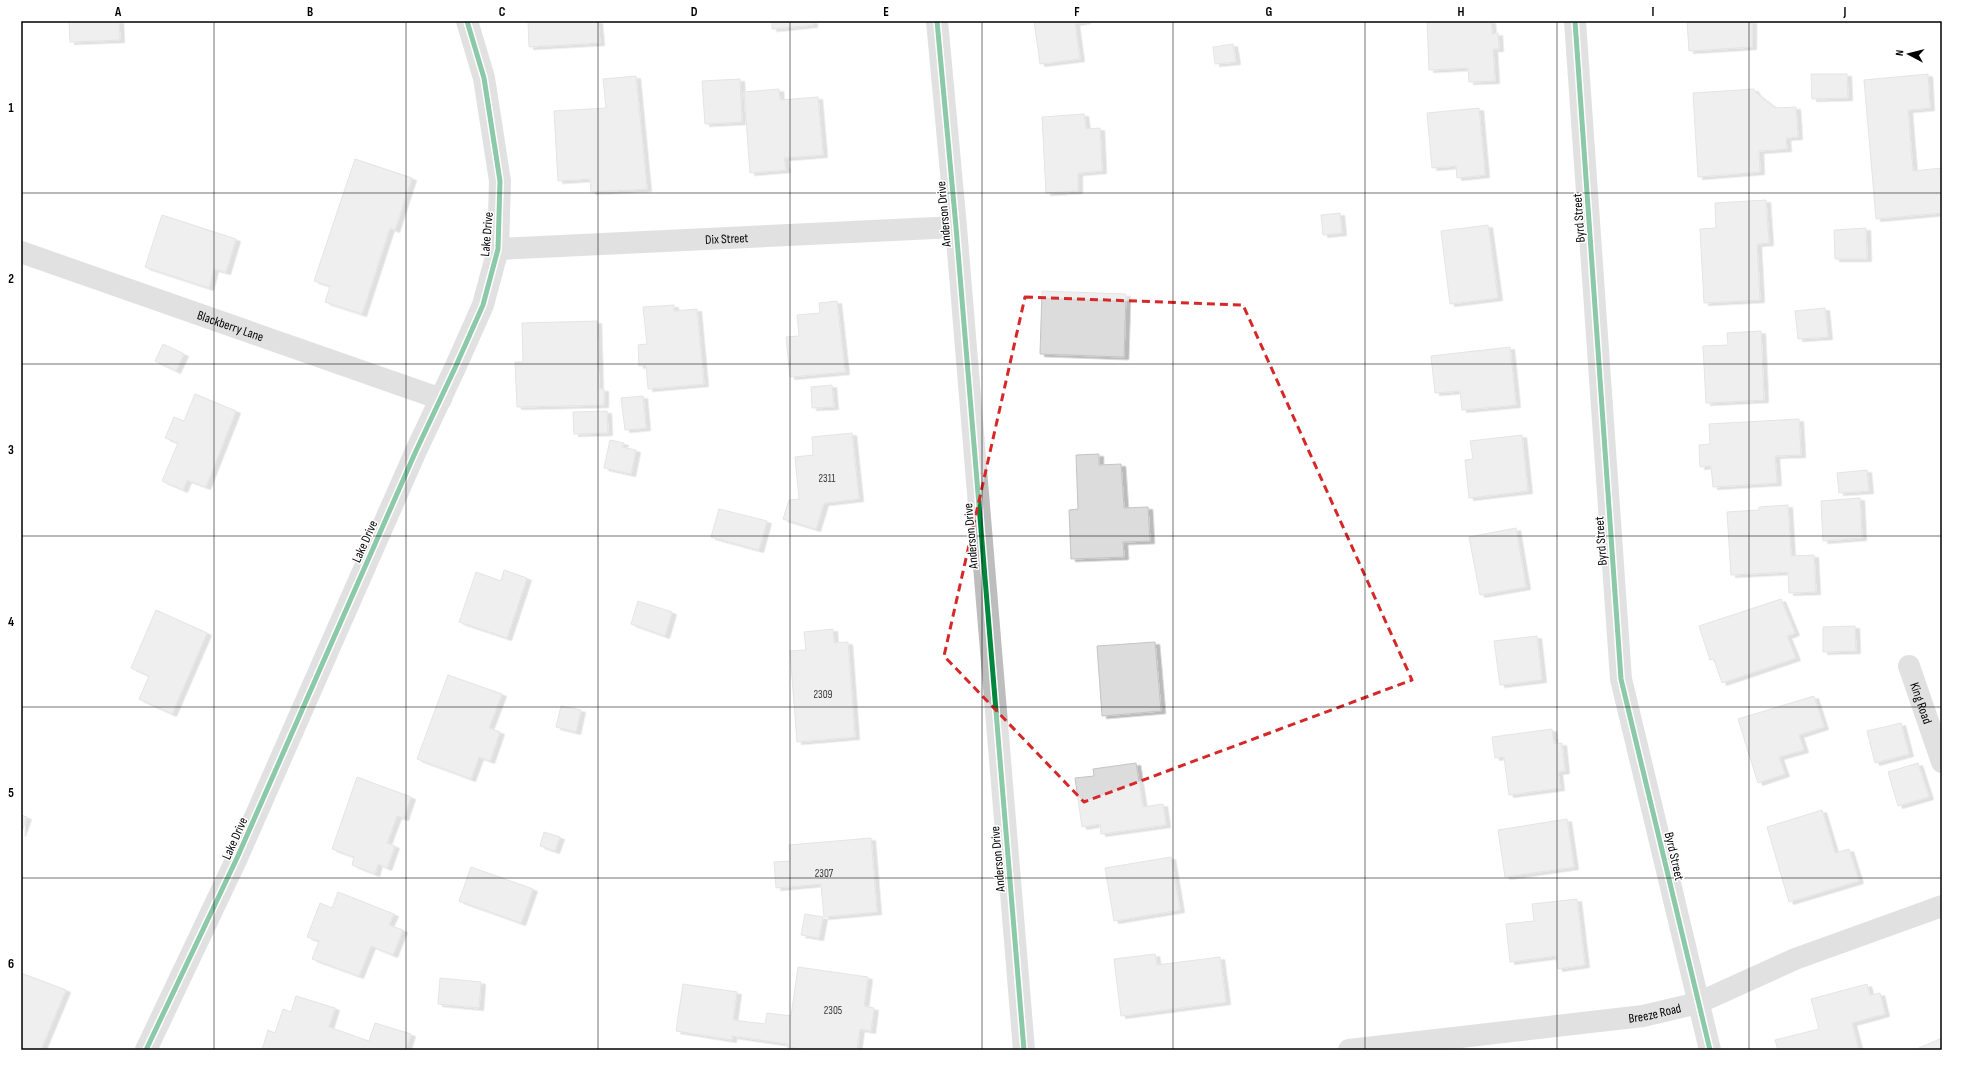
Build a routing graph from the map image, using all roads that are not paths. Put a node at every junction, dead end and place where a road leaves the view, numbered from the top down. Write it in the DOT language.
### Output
graph roads {
  1 [pos="467,21"];
  2 [pos="937,21"];
  3 [pos="1575,21"];
  4 [pos="956,227"];
  5 [pos="498,249"];
  6 [pos="21,252"];
  7 [pos="441,399"];
  8 [pos="1909,666"];
  9 [pos="1942,762"];
  10 [pos="1942,906"];
  11 [pos="1698,1003"];
  12 [pos="146,1050"];
  13 [pos="1024,1050"];
  14 [pos="1350,1050"];
  15 [pos="1710,1050"];
  1 -- 5 [label="street, Lake Drive"];
  2 -- 4 [label="street, Anderson Drive"];
  3 -- 11 [label="street, Byrd Street"];
  4 -- 5 [label="street, Dix Street"];
  4 -- 13 [label="street, Anderson Drive"];
  5 -- 7 [label="street, Lake Drive"];
  6 -- 7 [label="street, Blackberry Lane"];
  7 -- 12 [label="street, Lake Drive"];
  8 -- 9 [label="street, King Road"];
  10 -- 11 [label="street, Breeze Road"];
  11 -- 14 [label="street, Breeze Road"];
  11 -- 15 [label="street, Byrd Street"];
}
